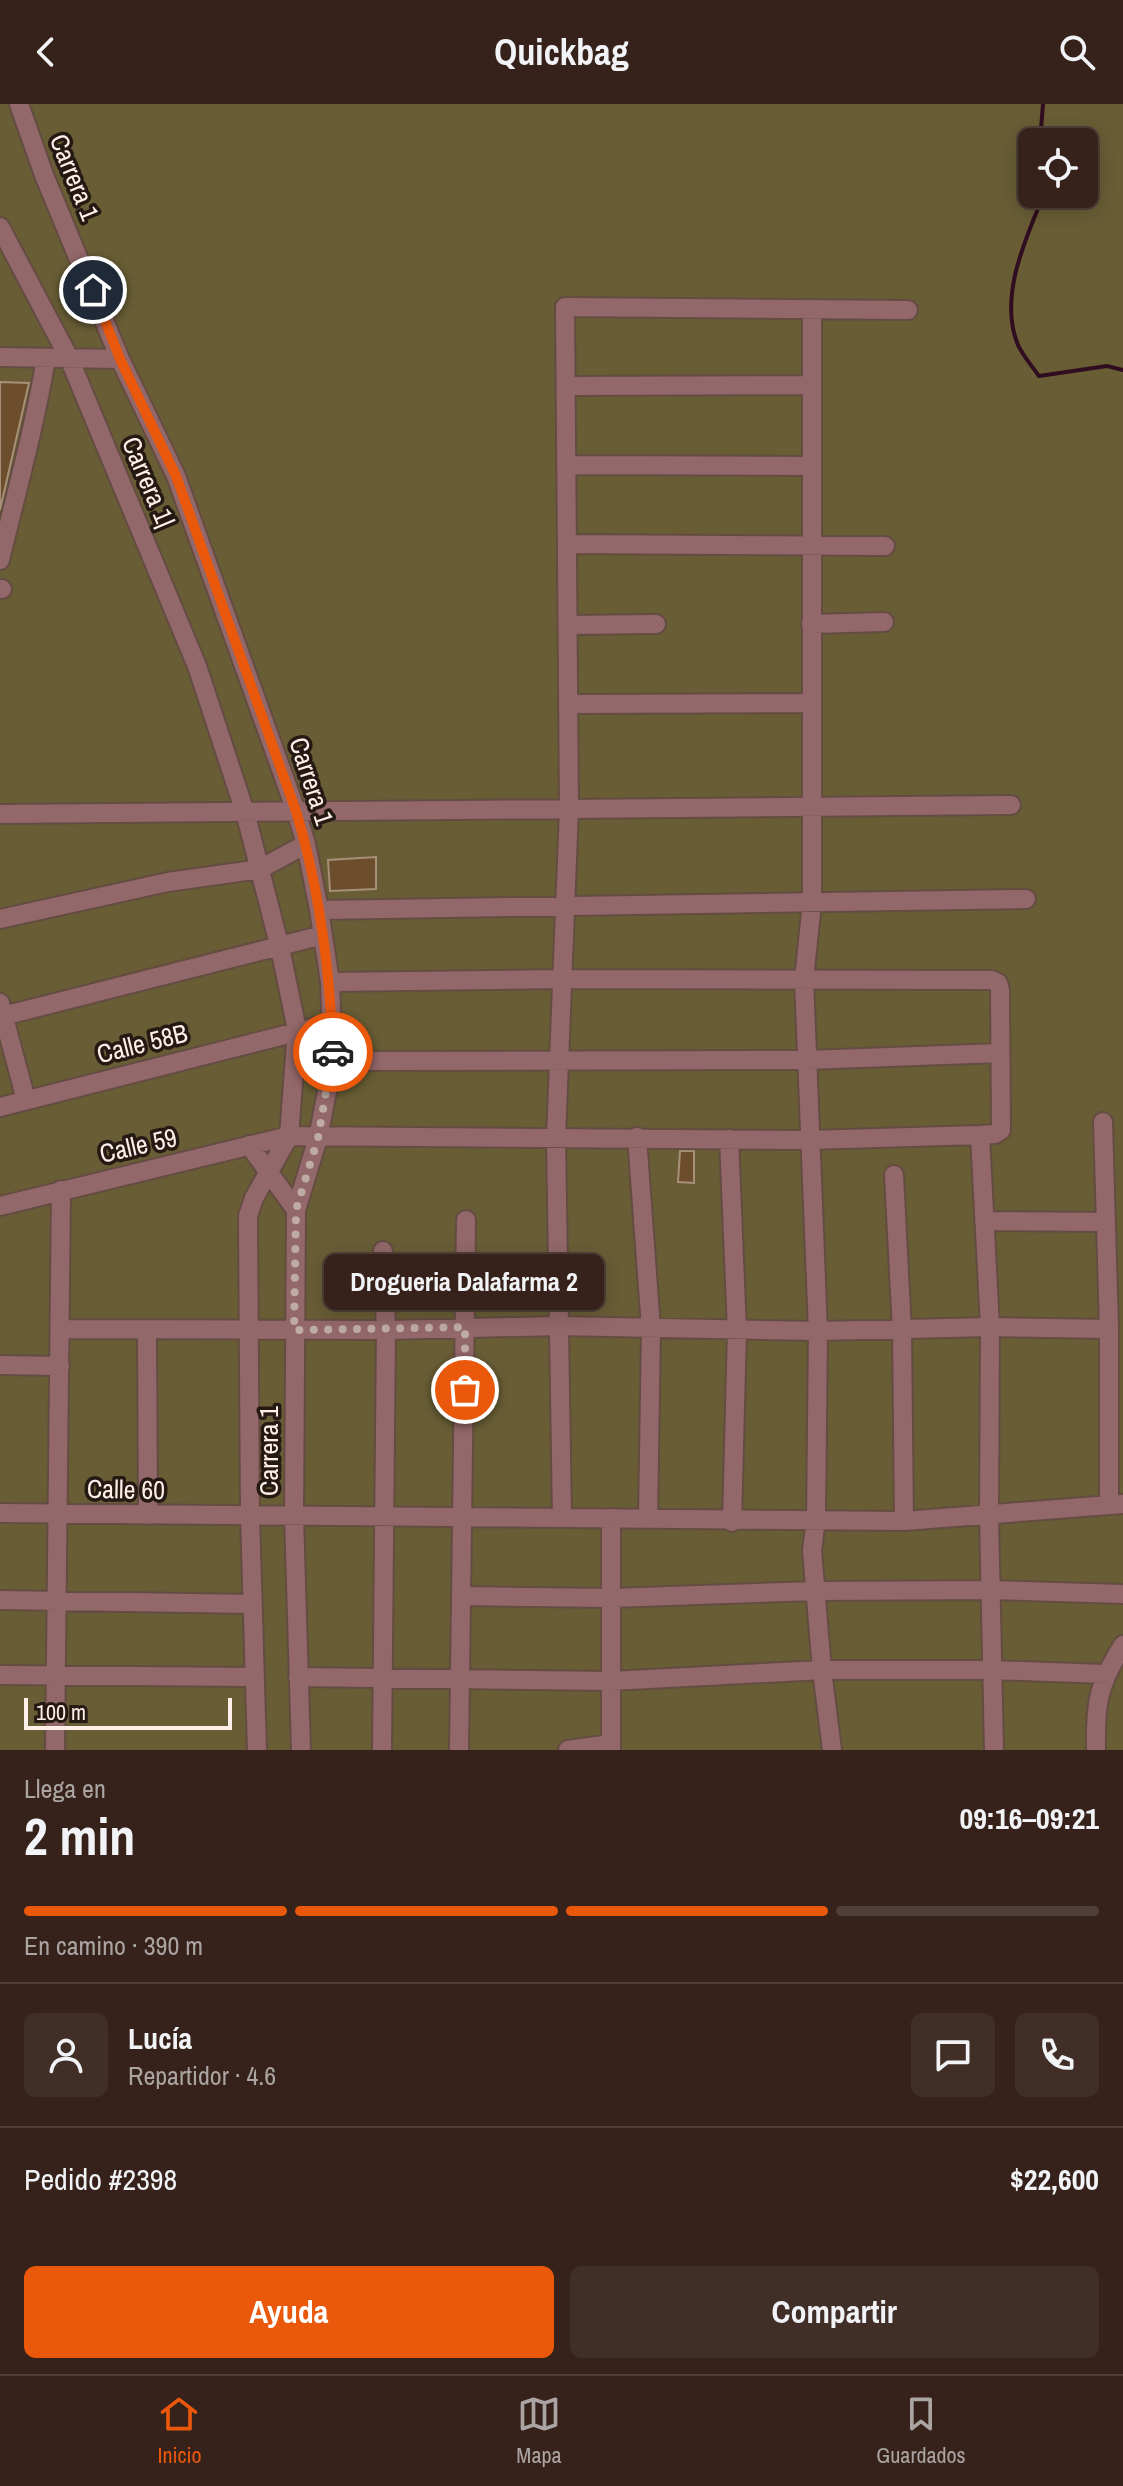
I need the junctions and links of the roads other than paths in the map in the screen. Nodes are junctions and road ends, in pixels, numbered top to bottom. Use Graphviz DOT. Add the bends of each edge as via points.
graph roads {
  1 [pos="19,104"];
  2 [pos="0,227"];
  3 [pos="812,309"];
  4 [pos="908,310"];
  5 [pos="0,357"];
  6 [pos="46,358"];
  7 [pos="69,358"];
  8 [pos="120,359"];
  9 [pos="812,385"];
  10 [pos="566,386"];
  11 [pos="567,465"];
  12 [pos="812,466"];
  13 [pos="567,544"];
  14 [pos="811,545"];
  15 [pos="885,546"];
  16 [pos="0,560"];
  17 [pos="884,622"];
  18 [pos="656,624"];
  19 [pos="811,624"];
  20 [pos="568,625"];
  21 [pos="811,703"];
  22 [pos="568,704"];
  23 [pos="1011,805"];
  24 [pos="810,807"];
  25 [pos="569,809"];
  26 [pos="296,811"];
  27 [pos="245,812"];
  28 [pos="0,814"];
  29 [pos="306,844"];
  30 [pos="260,869"];
  31 [pos="1026,899"];
  32 [pos="812,903"];
  33 [pos="565,907"];
  34 [pos="319,910"];
  35 [pos="0,919"];
  36 [pos="323,935"];
  37 [pos="280,948"];
  38 [pos="562,979"];
  39 [pos="804,979"];
  40 [pos="330,982"];
  41 [pos="2,1010"];
  42 [pos="332,1023"];
  43 [pos="297,1030"];
  44 [pos="1000,1053"];
  45 [pos="559,1059"];
  46 [pos="807,1060"];
  47 [pos="333,1061"];
  48 [pos="26,1100"];
  49 [pos="0,1107"];
  50 [pos="1103,1122"];
  51 [pos="980,1135"];
  52 [pos="289,1136"];
  53 [pos="637,1137"];
  54 [pos="318,1138"];
  55 [pos="556,1138"];
  56 [pos="729,1139"];
  57 [pos="809,1140"];
  58 [pos="249,1145"];
  59 [pos="269,1172"];
  60 [pos="894,1175"];
  61 [pos="61,1190"];
  62 [pos="0,1206"];
  63 [pos="296,1210"];
  64 [pos="466,1220"];
  65 [pos="984,1221"];
  66 [pos="1106,1222"];
  67 [pos="383,1251"];
  68 [pos="558,1326"];
  69 [pos="465,1327"];
  70 [pos="990,1327"];
  71 [pos="651,1328"];
  72 [pos="60,1329"];
  73 [pos="147,1329"];
  74 [pos="249,1329"];
  75 [pos="1109,1329"];
  76 [pos="294,1330"];
  77 [pos="386,1330"];
  78 [pos="737,1330"];
  79 [pos="818,1331"];
  80 [pos="902,1331"];
  81 [pos="0,1365"];
  82 [pos="60,1366"];
  83 [pos="1116,1505"];
  84 [pos="0,1513"];
  85 [pos="59,1514"];
  86 [pos="148,1515"];
  87 [pos="250,1516"];
  88 [pos="294,1516"];
  89 [pos="384,1516"];
  90 [pos="463,1517"];
  91 [pos="989,1517"];
  92 [pos="562,1518"];
  93 [pos="611,1518"];
  94 [pos="648,1519"];
  95 [pos="816,1520"];
  96 [pos="904,1521"];
  97 [pos="732,1522"];
  98 [pos="991,1590"];
  99 [pos="815,1591"];
  100 [pos="1123,1594"];
  101 [pos="461,1596"];
  102 [pos="611,1598"];
  103 [pos="0,1600"];
  104 [pos="56,1601"];
  105 [pos="253,1604"];
  106 [pos="1123,1645"];
  107 [pos="822,1670"];
  108 [pos="992,1670"];
  109 [pos="1105,1674"];
  110 [pos="0,1675"];
  111 [pos="56,1676"];
  112 [pos="255,1677"];
  113 [pos="298,1677"];
  114 [pos="382,1678"];
  115 [pos="459,1679"];
  116 [pos="611,1681"];
  117 [pos="611,1747"];
  118 [pos="55,1750"];
  119 [pos="257,1750"];
  120 [pos="301,1750"];
  121 [pos="382,1750"];
  122 [pos="459,1750"];
  123 [pos="568,1750"];
  124 [pos="832,1750"];
  125 [pos="994,1750"];
  126 [pos="1096,1750"];
  1 -- 8 [label="street, Carrera 1"];
  2 -- 7 [label="street, Carrera 1|"];
  3 -- 4 [label="street"];
  3 -- 9 [label="street"];
  3 -- 10 [label="street" via="565,307"];
  5 -- 6 [label="street"];
  6 -- 7 [label="street"];
  6 -- 16 [label="street"];
  7 -- 8 [label="street"];
  7 -- 27 [label="street, Carrera 1|" via="197,666"];
  8 -- 26 [label="street, Carrera 1" via="176,476"];
  9 -- 10 [label="street"];
  9 -- 12 [label="street"];
  10 -- 11 [label="street"];
  11 -- 12 [label="street"];
  11 -- 13 [label="street"];
  12 -- 14 [label="street"];
  13 -- 14 [label="street"];
  13 -- 20 [label="street"];
  14 -- 15 [label="street"];
  14 -- 19 [label="street"];
  17 -- 19 [label="street"];
  18 -- 20 [label="street"];
  19 -- 21 [label="street"];
  20 -- 22 [label="street"];
  21 -- 22 [label="street"];
  21 -- 24 [label="street"];
  22 -- 25 [label="street"];
  23 -- 24 [label="street"];
  24 -- 25 [label="street"];
  24 -- 32 [label="street"];
  25 -- 26 [label="street"];
  25 -- 33 [label="street"];
  26 -- 27 [label="street"];
  26 -- 29 [label="street, Carrera 1"];
  27 -- 28 [label="street"];
  27 -- 30 [label="street, Carrera 1|"];
  29 -- 30 [label="street"];
  29 -- 34 [label="street, Carrera 1"];
  30 -- 35 [label="street" via="168,882"];
  30 -- 37 [label="street, Carrera 1|"];
  31 -- 32 [label="street"];
  32 -- 33 [label="street"];
  32 -- 39 [label="street"];
  33 -- 34 [label="street"];
  33 -- 38 [label="street"];
  34 -- 36 [label="street, Carrera 1"];
  36 -- 37 [label="street"];
  36 -- 40 [label="street, Carrera 1"];
  37 -- 41 [label="street"];
  37 -- 43 [label="street, Carrera 1|"];
  38 -- 39 [label="street"];
  38 -- 40 [label="street"];
  38 -- 45 [label="street"];
  39 -- 44 [label="street" via="992,980 1000,990"];
  39 -- 46 [label="street"];
  40 -- 42 [label="street, Carrera 1"];
  41 -- 48 [label="street"];
  42 -- 43 [label="street, Calle 58B"];
  42 -- 47 [label="street, Carrera 1"];
  43 -- 48 [label="street, Calle 58B"];
  43 -- 52 [label="street, Carrera 1|"];
  44 -- 46 [label="street"];
  44 -- 51 [label="street" via="1001,1130"];
  45 -- 46 [label="street"];
  45 -- 47 [label="street"];
  45 -- 55 [label="street"];
  46 -- 57 [label="street"];
  47 -- 54 [label="street, Carrera 1"];
  48 -- 49 [label="street, Calle 58B"];
  50 -- 66 [label="street"];
  51 -- 57 [label="street, Calle 59"];
  51 -- 65 [label="street"];
  52 -- 54 [label="street, Calle 59"];
  52 -- 58 [label="street, Calle 59"];
  52 -- 59 [label="street"];
  53 -- 55 [label="street, Calle 59"];
  53 -- 56 [label="street, Calle 59"];
  53 -- 71 [label="street"];
  54 -- 55 [label="street, Calle 59"];
  54 -- 63 [label="street, Carrera 1"];
  55 -- 68 [label="street"];
  56 -- 57 [label="street, Calle 59"];
  56 -- 78 [label="street"];
  57 -- 79 [label="street"];
  58 -- 59 [label="street"];
  58 -- 61 [label="street, Calle 59"];
  59 -- 63 [label="street"];
  59 -- 74 [label="street" via="248,1216"];
  60 -- 80 [label="street"];
  61 -- 62 [label="street, Calle 59"];
  61 -- 72 [label="street"];
  63 -- 76 [label="street, Carrera 1"];
  64 -- 69 [label="street"];
  65 -- 66 [label="street"];
  65 -- 70 [label="street"];
  66 -- 75 [label="street"];
  67 -- 77 [label="street"];
  68 -- 69 [label="street"];
  68 -- 71 [label="street"];
  68 -- 92 [label="street"];
  69 -- 77 [label="street"];
  69 -- 90 [label="street"];
  70 -- 75 [label="street"];
  70 -- 80 [label="street"];
  70 -- 91 [label="street"];
  71 -- 78 [label="street"];
  71 -- 94 [label="street"];
  72 -- 73 [label="street"];
  72 -- 82 [label="street"];
  73 -- 74 [label="street"];
  73 -- 86 [label="street"];
  74 -- 76 [label="street"];
  74 -- 87 [label="street"];
  75 -- 83 [label="street"];
  76 -- 77 [label="street"];
  76 -- 88 [label="street, Carrera 1"];
  77 -- 89 [label="street"];
  78 -- 79 [label="street"];
  78 -- 97 [label="street"];
  79 -- 80 [label="street"];
  79 -- 95 [label="street"];
  80 -- 96 [label="street"];
  81 -- 82 [label="street"];
  82 -- 85 [label="street"];
  83 -- 91 [label="street, Calle 60"];
  84 -- 85 [label="street, Calle 60"];
  85 -- 86 [label="street, Calle 60"];
  85 -- 104 [label="street"];
  86 -- 87 [label="street, Calle 60"];
  87 -- 88 [label="street, Calle 60"];
  87 -- 105 [label="street"];
  88 -- 89 [label="street, Calle 60"];
  88 -- 113 [label="street, Carrera 1"];
  89 -- 90 [label="street, Calle 60"];
  89 -- 114 [label="street"];
  90 -- 92 [label="street, Calle 60"];
  90 -- 101 [label="street"];
  91 -- 96 [label="street, Calle 60"];
  91 -- 98 [label="street"];
  92 -- 93 [label="street, Calle 60"];
  93 -- 94 [label="street, Calle 60"];
  93 -- 102 [label="street"];
  94 -- 97 [label="street, Calle 60"];
  95 -- 96 [label="street, Calle 60"];
  95 -- 97 [label="street, Calle 60"];
  95 -- 99 [label="street"];
  98 -- 99 [label="street"];
  98 -- 100 [label="street"];
  98 -- 108 [label="street"];
  99 -- 102 [label="street"];
  99 -- 107 [label="street"];
  101 -- 102 [label="street"];
  101 -- 115 [label="street"];
  102 -- 116 [label="street"];
  103 -- 104 [label="street"];
  104 -- 105 [label="street"];
  104 -- 111 [label="street"];
  105 -- 112 [label="street"];
  106 -- 109 [label="street"];
  107 -- 108 [label="street"];
  107 -- 116 [label="street"];
  107 -- 124 [label="street"];
  108 -- 109 [label="street"];
  108 -- 125 [label="street"];
  109 -- 126 [label="street" via="1095,1710"];
  110 -- 111 [label="street"];
  111 -- 112 [label="street"];
  111 -- 118 [label="street"];
  112 -- 119 [label="street"];
  113 -- 114 [label="street"];
  113 -- 120 [label="street, Carrera 1"];
  114 -- 115 [label="street"];
  114 -- 121 [label="street"];
  115 -- 116 [label="street"];
  115 -- 122 [label="street"];
  116 -- 117 [label="street"];
  117 -- 123 [label="street"];
}
